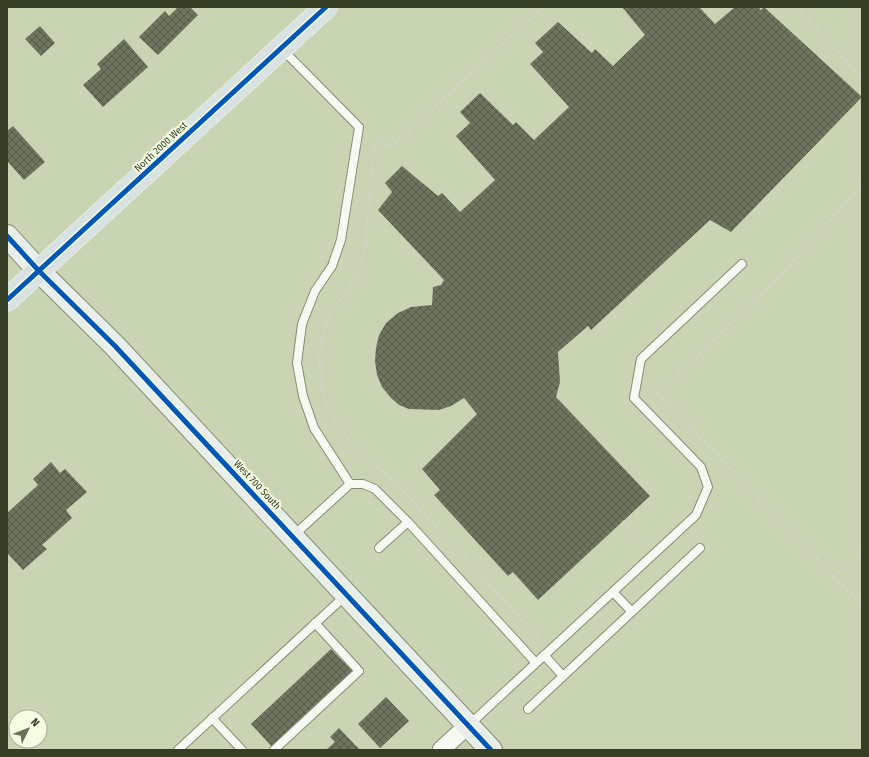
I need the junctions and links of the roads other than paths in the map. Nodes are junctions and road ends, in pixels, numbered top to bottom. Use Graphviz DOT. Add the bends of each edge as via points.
graph roads {
  1 [pos="326,7"];
  2 [pos="281,48"];
  3 [pos="7,236"];
  4 [pos="742,264"];
  5 [pos="40,271"];
  6 [pos="7,300"];
  7 [pos="350,484"];
  8 [pos="408,522"];
  9 [pos="293,537"];
  10 [pos="379,548"];
  11 [pos="700,548"];
  12 [pos="613,592"];
  13 [pos="346,594"];
  14 [pos="632,612"];
  15 [pos="315,623"];
  16 [pos="544,655"];
  17 [pos="536,663"];
  18 [pos="563,676"];
  19 [pos="528,709"];
  20 [pos="212,718"];
  21 [pos="468,725"];
  22 [pos="178,750"];
  23 [pos="242,750"];
  24 [pos="274,750"];
  25 [pos="441,750"];
  26 [pos="491,750"];
  1 -- 2 [label="main road, North 2000 West"];
  2 -- 5 [label="main road, North 2000 West"];
  2 -- 7 [label="lane" via="359,127 341,240 332,266 315,291 302,324 297,363 303,396 314,428"];
  3 -- 5 [label="street, West 700 South"];
  4 -- 12 [label="lane" via="641,358 634,398 701,467 708,487 696,514"];
  5 -- 6 [label="main road, North 2000 West"];
  5 -- 9 [label="street, West 700 South" via="115,346"];
  7 -- 8 [label="lane" via="363,484 375,489"];
  7 -- 9 [label="lane"];
  8 -- 10 [label="lane"];
  8 -- 17 [label="lane"];
  9 -- 13 [label="street, West 700 South"];
  11 -- 14 [label="lane"];
  12 -- 14 [label="lane"];
  12 -- 16 [label="lane"];
  13 -- 15 [label="lane"];
  13 -- 21 [label="street, West 700 South"];
  14 -- 18 [label="lane"];
  15 -- 20 [label="lane"];
  15 -- 24 [label="lane" via="359,672"];
  16 -- 17 [label="lane"];
  16 -- 18 [label="lane"];
  17 -- 21 [label="lane"];
  18 -- 19 [label="lane"];
  20 -- 22 [label="lane"];
  20 -- 23 [label="lane"];
  21 -- 25 [label="street"];
  21 -- 26 [label="street, West 700 South"];
}
